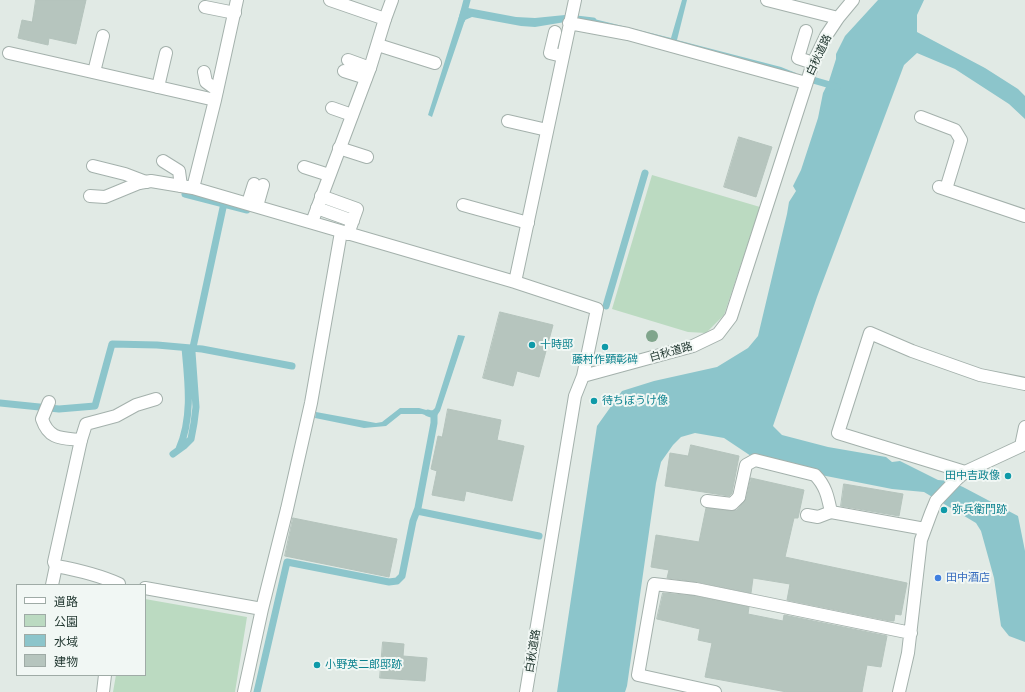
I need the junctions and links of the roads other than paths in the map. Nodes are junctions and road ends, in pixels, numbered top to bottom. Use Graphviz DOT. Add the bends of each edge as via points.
graph roads {
  1 [pos="238,0"];
  2 [pos="330,0"];
  3 [pos="392,0"];
  4 [pos="575,0"];
  5 [pos="766,0"];
  6 [pos="853,0"];
  7 [pos="205,7"];
  8 [pos="235,13"];
  9 [pos="838,18"];
  10 [pos="385,19"];
  11 [pos="570,20"];
  12 [pos="806,31"];
  13 [pos="555,32"];
  14 [pos="103,36"];
  15 [pos="378,45"];
  16 [pos="166,52"];
  17 [pos="9,53"];
  18 [pos="562,56"];
  19 [pos="814,63"];
  20 [pos="435,64"];
  21 [pos="346,65"];
  22 [pos="94,72"];
  23 [pos="204,72"];
  24 [pos="368,73"];
  25 [pos="807,80"];
  26 [pos="158,87"];
  27 [pos="216,95"];
  28 [pos="332,108"];
  29 [pos="352,115"];
  30 [pos="921,117"];
  31 [pos="508,121"];
  32 [pos="547,130"];
  33 [pos="339,148"];
  34 [pos="368,157"];
  35 [pos="163,161"];
  36 [pos="93,166"];
  37 [pos="304,167"];
  38 [pos="329,175"];
  39 [pos="142,182"];
  40 [pos="258,184"];
  41 [pos="181,186"];
  42 [pos="193,188"];
  43 [pos="90,196"];
  44 [pos="321,196"];
  45 [pos="252,205"];
  46 [pos="463,205"];
  47 [pos="316,208"];
  48 [pos="1025,216"];
  49 [pos="353,221"];
  50 [pos="312,222"];
  51 [pos="528,223"];
  52 [pos="344,233"];
  53 [pos="514,282"];
  54 [pos="583,376"];
  55 [pos="1025,384"];
  56 [pos="156,399"];
  57 [pos="46,407"];
  58 [pos="1025,428"];
  59 [pos="81,440"];
  60 [pos="961,475"];
  61 [pos="707,501"];
  62 [pos="831,512"];
  63 [pos="807,515"];
  64 [pos="925,529"];
  65 [pos="56,566"];
  66 [pos="52,584"];
  67 [pos="118,584"];
  68 [pos="146,588"];
  69 [pos="262,609"];
  70 [pos="911,633"];
  71 [pos="244,692"];
  72 [pos="526,692"];
  73 [pos="716,692"];
  74 [pos="899,692"];
  1 -- 8 [label="street"];
  2 -- 10 [label="street"];
  3 -- 10 [label="street"];
  4 -- 11 [label="street"];
  5 -- 9 [label="street"];
  6 -- 9 [label="street, 白秋道路"];
  7 -- 8 [label="street"];
  8 -- 27 [label="street"];
  9 -- 19 [label="street, 白秋道路" via="826,36"];
  10 -- 15 [label="street"];
  11 -- 18 [label="street"];
  11 -- 25 [label="street"];
  12 -- 19 [label="street" via="798,58"];
  13 -- 18 [label="street" via="550,52"];
  14 -- 22 [label="street"];
  15 -- 20 [label="street"];
  15 -- 24 [label="street"];
  16 -- 26 [label="street"];
  17 -- 22 [label="street"];
  18 -- 32 [label="street"];
  19 -- 25 [label="street, 白秋道路"];
  21 -- 24 [label="street"];
  22 -- 26 [label="street"];
  23 -- 27 [label="street" via="206,82"];
  24 -- 29 [label="street"];
  25 -- 54 [label="street, 白秋道路" via="731,317 718,334 693,346"];
  26 -- 27 [label="street"];
  27 -- 42 [label="street"];
  28 -- 29 [label="street"];
  29 -- 33 [label="street"];
  30 -- 48 [label="street" via="955,130 962,140 943,188"];
  31 -- 32 [label="street"];
  32 -- 51 [label="street"];
  33 -- 34 [label="street"];
  33 -- 38 [label="street"];
  35 -- 41 [label="street" via="179,171"];
  36 -- 39 [label="street" via="125,174"];
  37 -- 38 [label="street"];
  38 -- 44 [label="street"];
  39 -- 41 [label="street"];
  39 -- 43 [label="street" via="105,197"];
  40 -- 45 [label="street"];
  41 -- 42 [label="street"];
  42 -- 45 [label="street"];
  44 -- 47 [label="street"];
  44 -- 49 [label="street" via="357,209"];
  45 -- 50 [label="street"];
  46 -- 51 [label="street"];
  47 -- 49 [label="street"];
  47 -- 50 [label="street"];
  49 -- 52 [label="street"];
  50 -- 52 [label="street"];
  51 -- 53 [label="street"];
  52 -- 53 [label="street"];
  52 -- 69 [label="street" via="311,403"];
  53 -- 54 [label="street" via="597,309"];
  54 -- 72 [label="street, 白秋道路" via="575,396"];
  55 -- 60 [label="street" via="980,375 870,333 838,433"];
  56 -- 59 [label="street" via="136,405 116,416 86,424"];
  57 -- 59 [label="street" via="42,419 45,428 52,435"];
  58 -- 60 [label="street" via="1021,446"];
  59 -- 65 [label="street" via="54,562"];
  60 -- 64 [label="street" via="936,501"];
  61 -- 62 [label="street" via="732,504 739,497 746,465 755,460 815,475 827,492"];
  62 -- 63 [label="street" via="818,517"];
  62 -- 64 [label="street"];
  64 -- 70 [label="street" via="921,540"];
  65 -- 66 [label="street"];
  65 -- 67 [label="street" via="90,573"];
  68 -- 69 [label="street"];
  69 -- 71 [label="street"];
  70 -- 73 [label="street" via="696,589 654,584 638,675"];
  70 -- 74 [label="street"];
}
